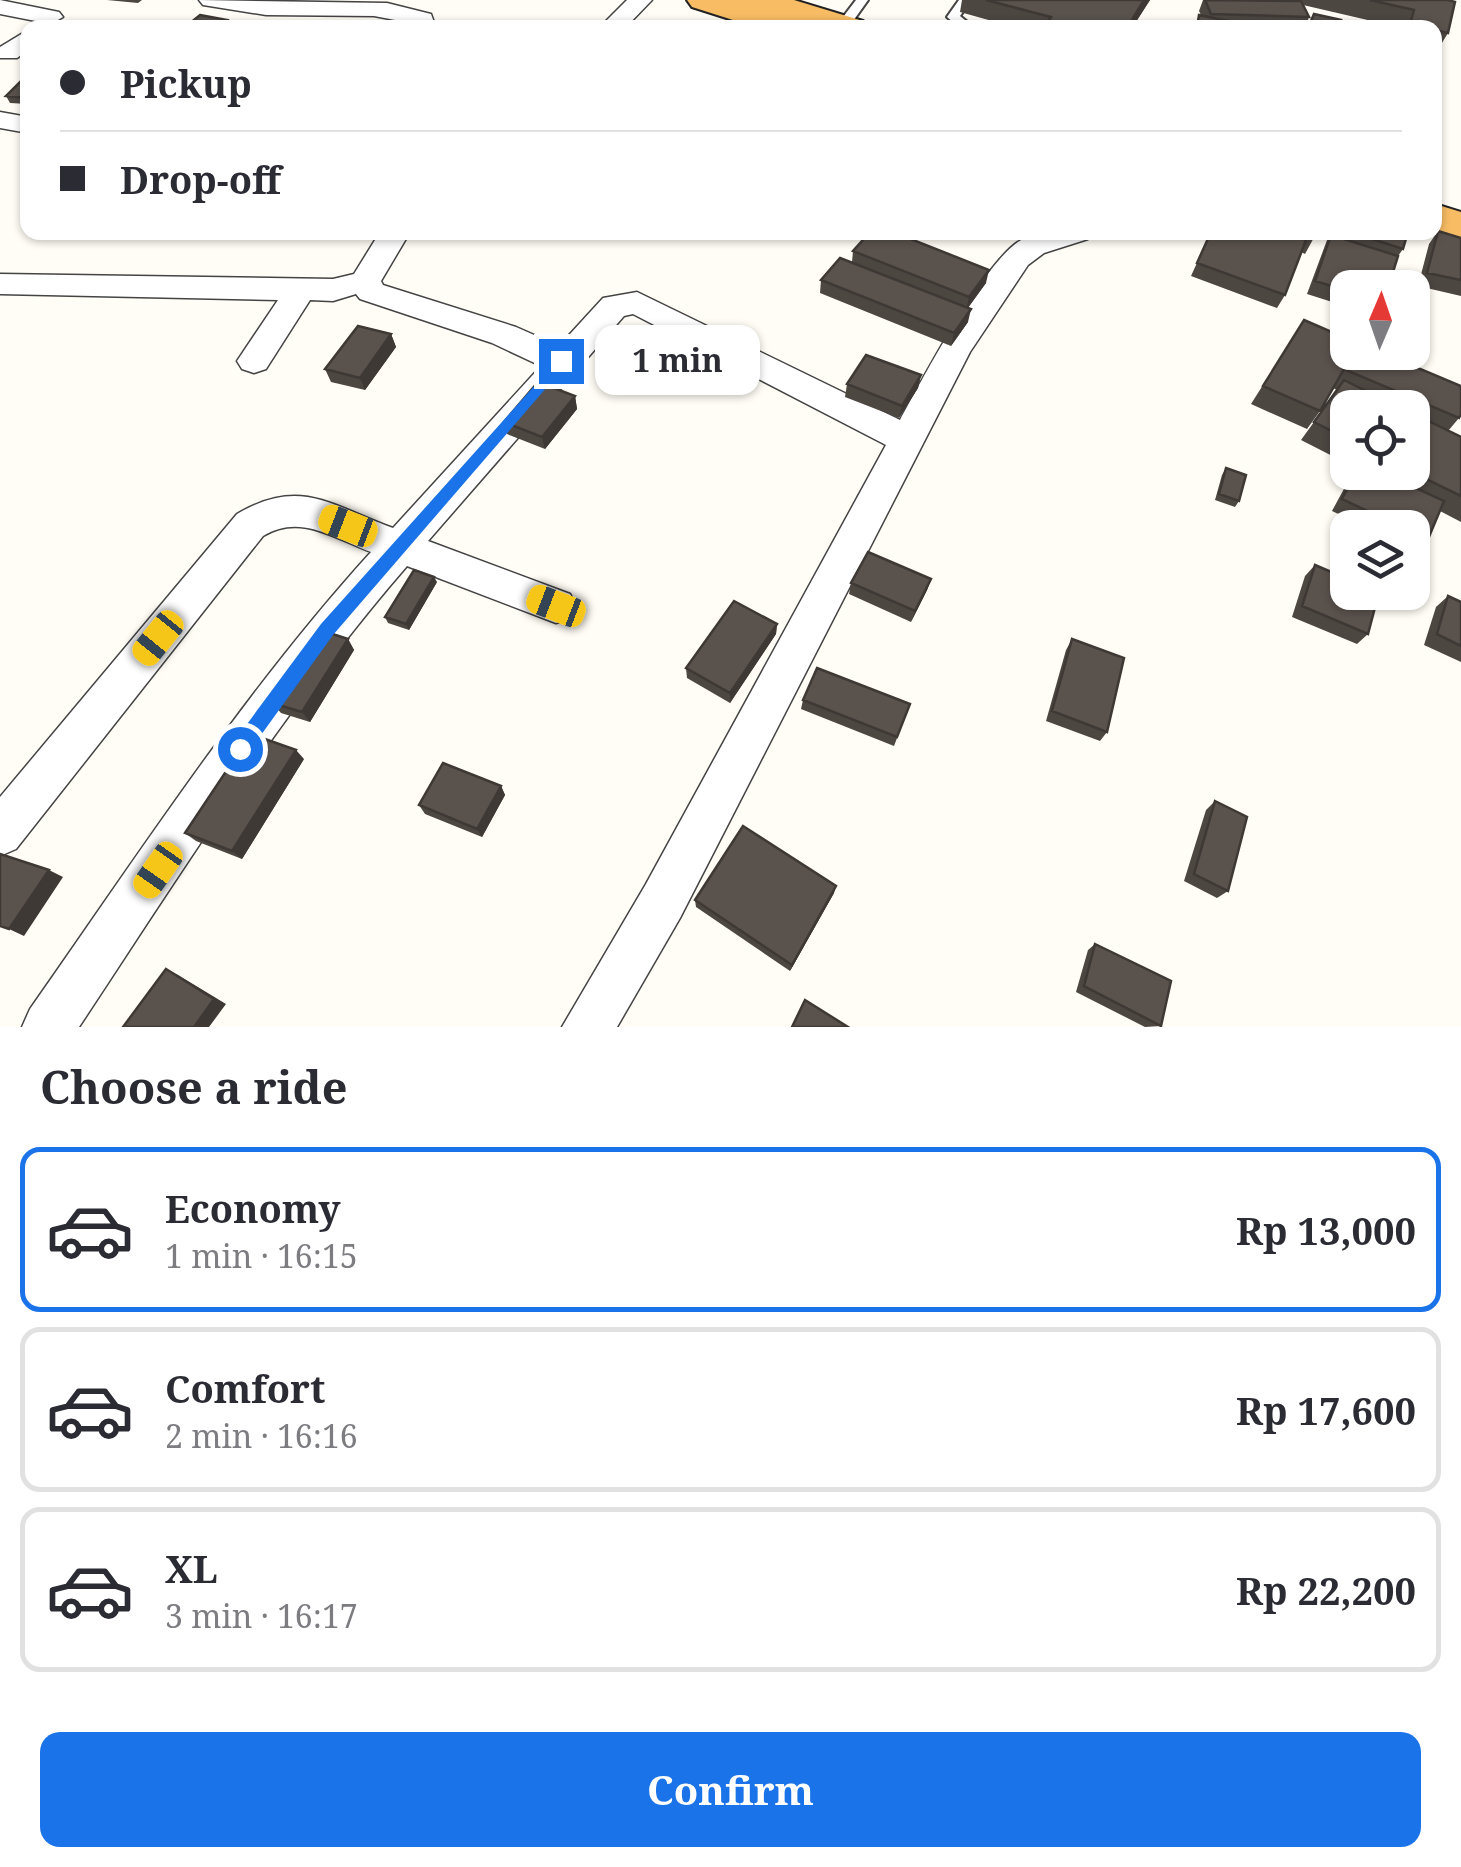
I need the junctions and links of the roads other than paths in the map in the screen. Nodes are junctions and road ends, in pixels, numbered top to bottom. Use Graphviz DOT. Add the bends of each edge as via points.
graph roads {
  1 [pos="72,0"];
  2 [pos="210,0"];
  3 [pos="640,0"];
  4 [pos="704,0"];
  5 [pos="758,0"];
  6 [pos="965,0"];
  7 [pos="0,7"];
  8 [pos="852,18"];
  9 [pos="39,20"];
  10 [pos="47,20"];
  11 [pos="423,20"];
  12 [pos="619,20"];
  13 [pos="770,20"];
  14 [pos="957,20"];
  15 [pos="390,240"];
  16 [pos="1052,240"];
  17 [pos="365,282"];
  18 [pos="0,284"];
  19 [pos="301,289"];
  20 [pos="254,361"];
  21 [pos="561,361"];
  22 [pos="908,440"];
  23 [pos="401,547"];
  24 [pos="556,606"];
  25 [pos="0,832"];
  26 [pos="48,1027"];
  27 [pos="588,1027"];
  1 -- 10 [label="street"];
  2 -- 11 [label="street"];
  3 -- 12 [label="street"];
  4 -- 13 [label="highway"];
  5 -- 8 [label="highway"];
  6 -- 14 [label="lane" via="952,17"];
  7 -- 9 [label="street"];
  15 -- 17 [label="street"];
  16 -- 22 [label="street" via="1016,258 956,348"];
  17 -- 19 [label="street"];
  17 -- 21 [label="street" via="378,295"];
  18 -- 19 [label="street"];
  19 -- 20 [label="street"];
  21 -- 22 [label="street" via="614,306 637,304"];
  21 -- 23 [label="street"];
  22 -- 27 [label="street" via="663,901"];
  23 -- 24 [label="street"];
  23 -- 25 [label="street" via="300,509 262,516"];
  23 -- 26 [label="street" via="259,720"];
}
